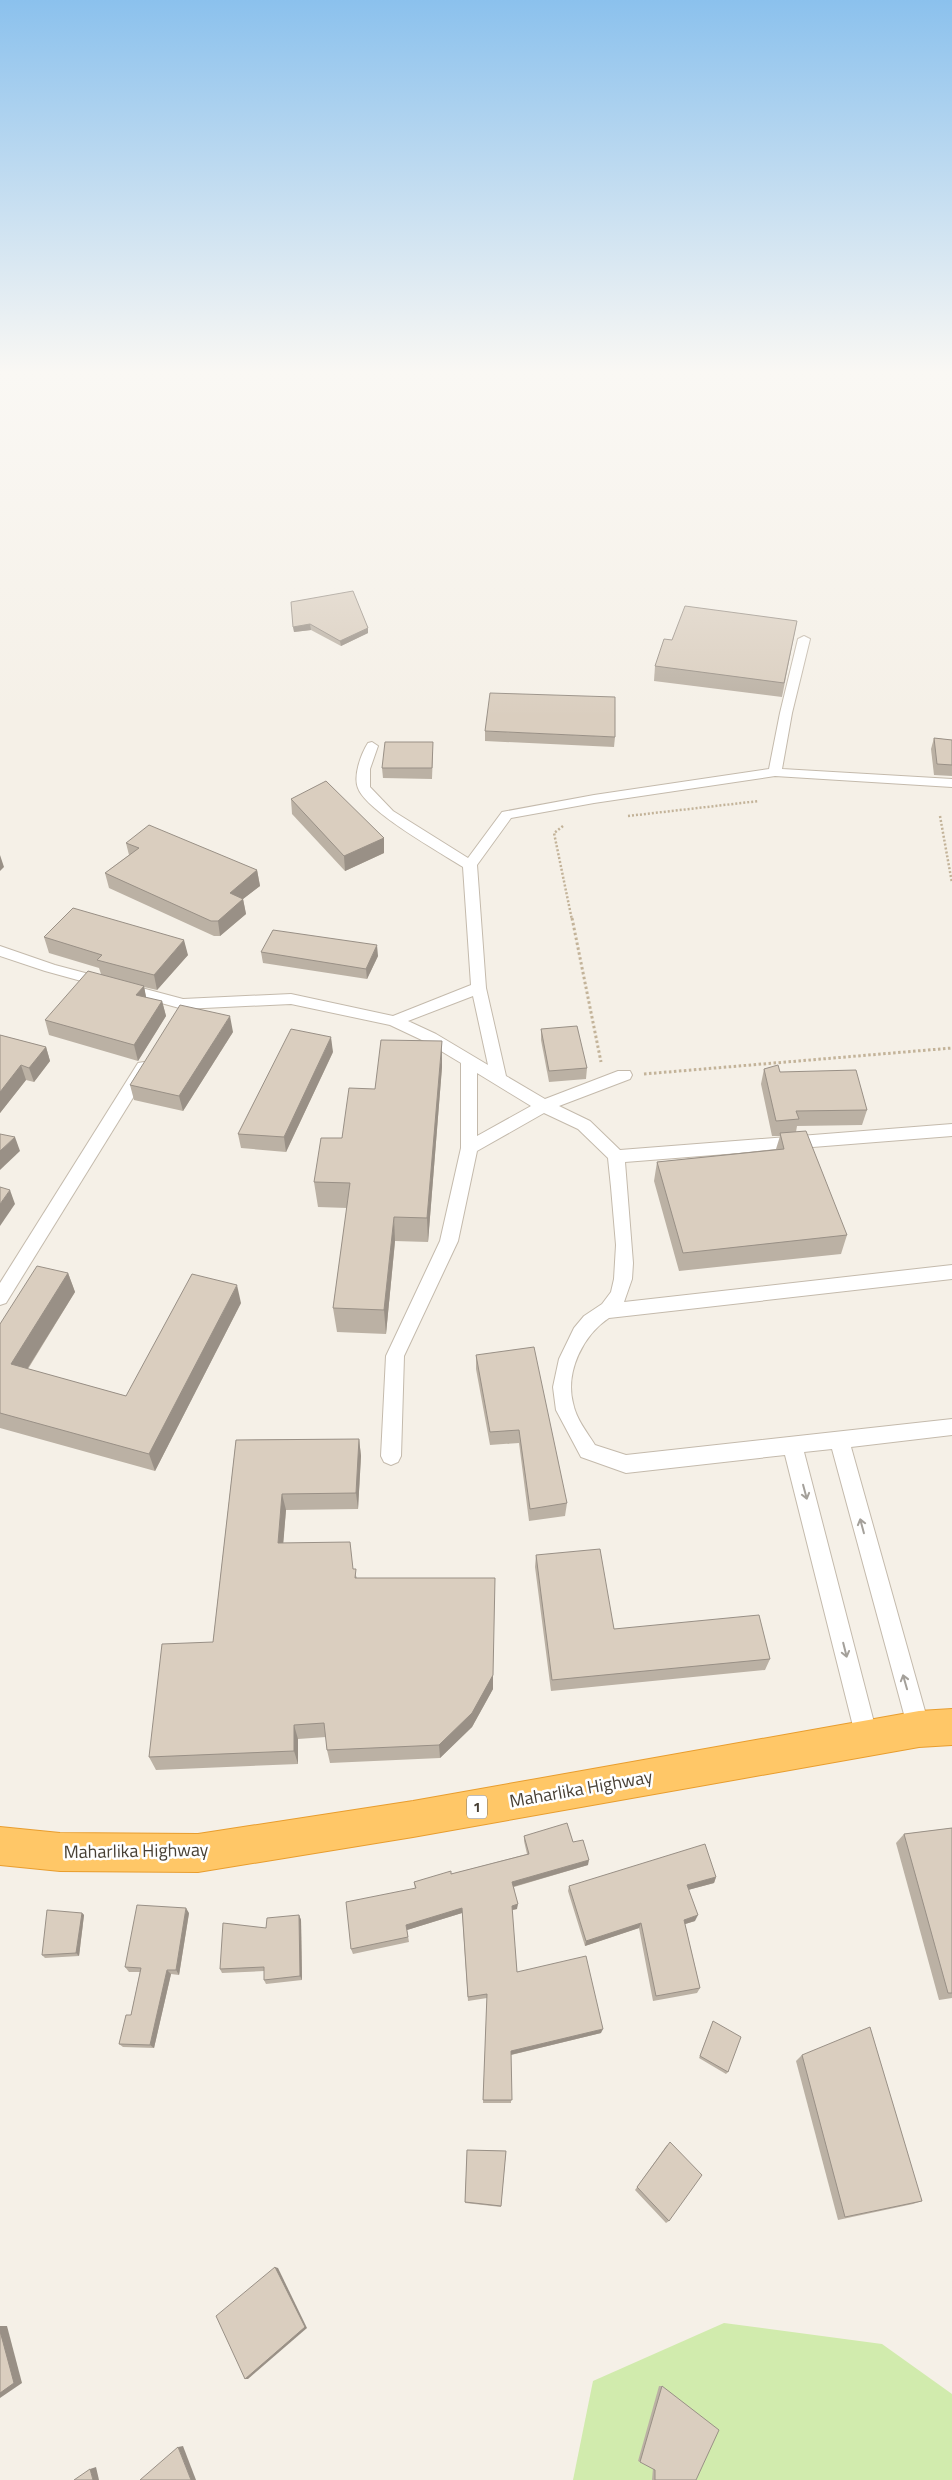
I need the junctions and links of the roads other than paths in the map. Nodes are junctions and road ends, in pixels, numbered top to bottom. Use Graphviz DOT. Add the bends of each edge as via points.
graph roads {
  1 [pos="804,639"];
  2 [pos="372,746"];
  3 [pos="775,772"];
  4 [pos="952,783"];
  5 [pos="470,865"];
  6 [pos="0,951"];
  7 [pos="479,988"];
  8 [pos="183,1004"];
  9 [pos="172,1021"];
  10 [pos="394,1021"];
  11 [pos="152,1055"];
  12 [pos="468,1062"];
  13 [pos="624,1076"];
  14 [pos="499,1080"];
  15 [pos="544,1106"];
  16 [pos="952,1130"];
  17 [pos="468,1148"];
  18 [pos="616,1156"];
  19 [pos="952,1272"];
  20 [pos="0,1298"];
  21 [pos="609,1311"];
  22 [pos="952,1427"];
  23 [pos="839,1440"];
  24 [pos="792,1445"];
  25 [pos="391,1456"];
  26 [pos="935,1728"];
  27 [pos="867,1738"];
  28 [pos="0,1846"];
  1 -- 3 [label="lane"];
  2 -- 5 [label="lane" via="364,769 364,788 388,814"];
  3 -- 4 [label="lane"];
  3 -- 5 [label="lane" via="507,815"];
  5 -- 7 [label="lane"];
  6 -- 8 [label="lane"];
  7 -- 10 [label="lane"];
  7 -- 14 [label="lane"];
  8 -- 9 [label="lane"];
  8 -- 10 [label="lane" via="291,999"];
  10 -- 12 [label="lane" via="431,1038"];
  11 -- 20 [label="lane"];
  12 -- 14 [label="lane"];
  12 -- 17 [label="lane"];
  13 -- 15 [label="lane"];
  14 -- 15 [label="lane"];
  15 -- 17 [label="lane"];
  15 -- 18 [label="lane" via="584,1125"];
  16 -- 18 [label="lane"];
  17 -- 25 [label="lane" via="449,1241 395,1356"];
  18 -- 21 [label="lane" via="625,1269 620,1292"];
  19 -- 21 [label="lane"];
  21 -- 24 [label="lane" via="587,1325 568,1356 562,1398 571,1423 588,1451 626,1464"];
  22 -- 23 [label="lane"];
  23 -- 24 [label="lane"];
  26 -- 23 [label="lane, one-way"];
  24 -- 27 [label="lane, one-way"];
  26 -- 27 [label="highway, Maharlika Highway / 1"];
  27 -- 28 [label="highway, Maharlika Highway / 1" via="414,1819 198,1853 60,1852"];
}
